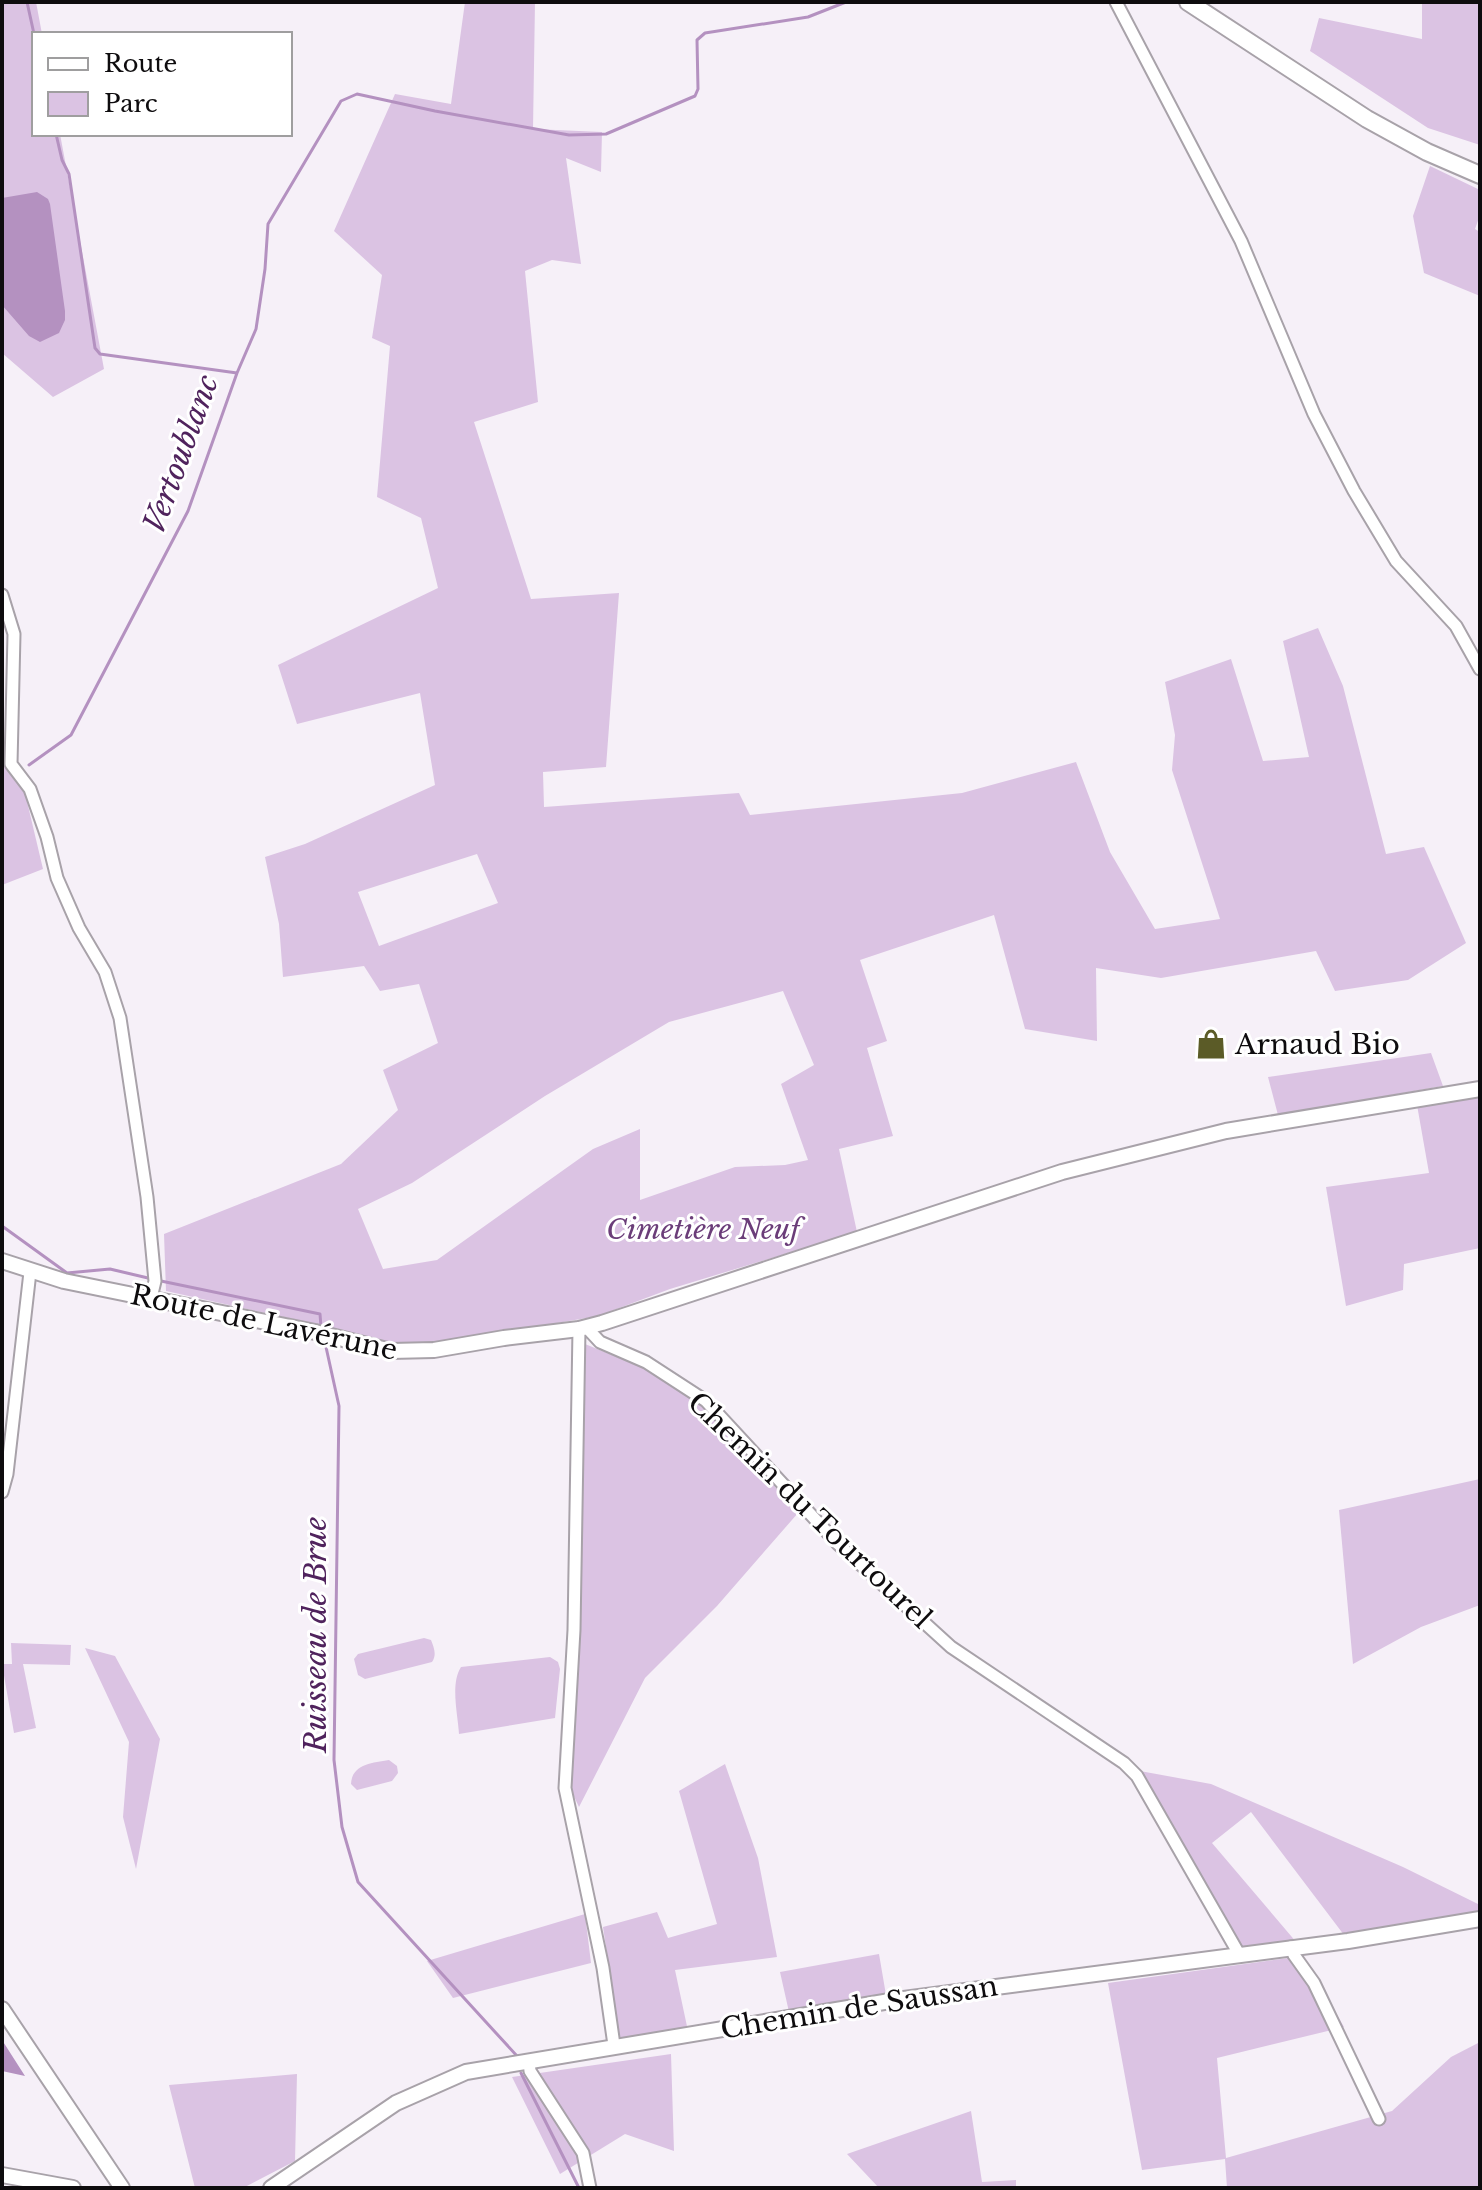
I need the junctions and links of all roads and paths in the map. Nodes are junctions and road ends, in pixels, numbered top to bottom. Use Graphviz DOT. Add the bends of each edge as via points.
graph roads {
  1 [pos="1116,2"];
  2 [pos="1188,2"];
  3 [pos="1480,175"];
  4 [pos="2,595"];
  5 [pos="1480,669"];
  6 [pos="1480,1089"];
  7 [pos="2,1261"];
  8 [pos="30,1272"];
  9 [pos="151,1298"];
  10 [pos="582,1328"];
  11 [pos="2,1492"];
  12 [pos="1480,1919"];
  13 [pos="1291,1947"];
  14 [pos="1239,1954"];
  15 [pos="2,2009"];
  16 [pos="614,2045"];
  17 [pos="529,2062"];
  18 [pos="1379,2119"];
  19 [pos="2,2175"];
  20 [pos="120,2187"];
  21 [pos="73,2188"];
  22 [pos="271,2188"];
  23 [pos="590,2188"];
  1 -- 5 [label="street" via="1241,241 1314,414 1354,491 1396,561 1456,626"];
  2 -- 3 [label="main road" via="1355,111"];
  4 -- 9 [label="street" via="14,634 11,764 30,789 57,878 105,972 120,1018 147,1197 155,1281"];
  6 -- 10 [label="street, Route de Lavérune" via="1226,1131 1062,1172"];
  7 -- 8 [label="street, Route de Lavérune"];
  8 -- 9 [label="street, Route de Lavérune"];
  8 -- 11 [label="street"];
  9 -- 10 [label="street, Route de Lavérune" via="391,1351"];
  10 -- 14 [label="street, Chemin du Tourtourel" via="706,1401 838,1544 951,1647 1124,1763 1137,1776"];
  10 -- 16 [label="street" via="565,1788"];
  12 -- 13 [label="street, Chemin de Saussan"];
  13 -- 14 [label="street, Chemin de Saussan"];
  13 -- 18 [label="street" via="1314,1983"];
  14 -- 16 [label="street, Chemin de Saussan" via="974,1988"];
  15 -- 20 [label="street"];
  16 -- 17 [label="street, Chemin de Saussan"];
  17 -- 22 [label="street, Chemin de Saussan" via="466,2072 396,2103"];
  17 -- 23 [label="street" via="583,2153"];
  19 -- 21 [label="street"];
}
